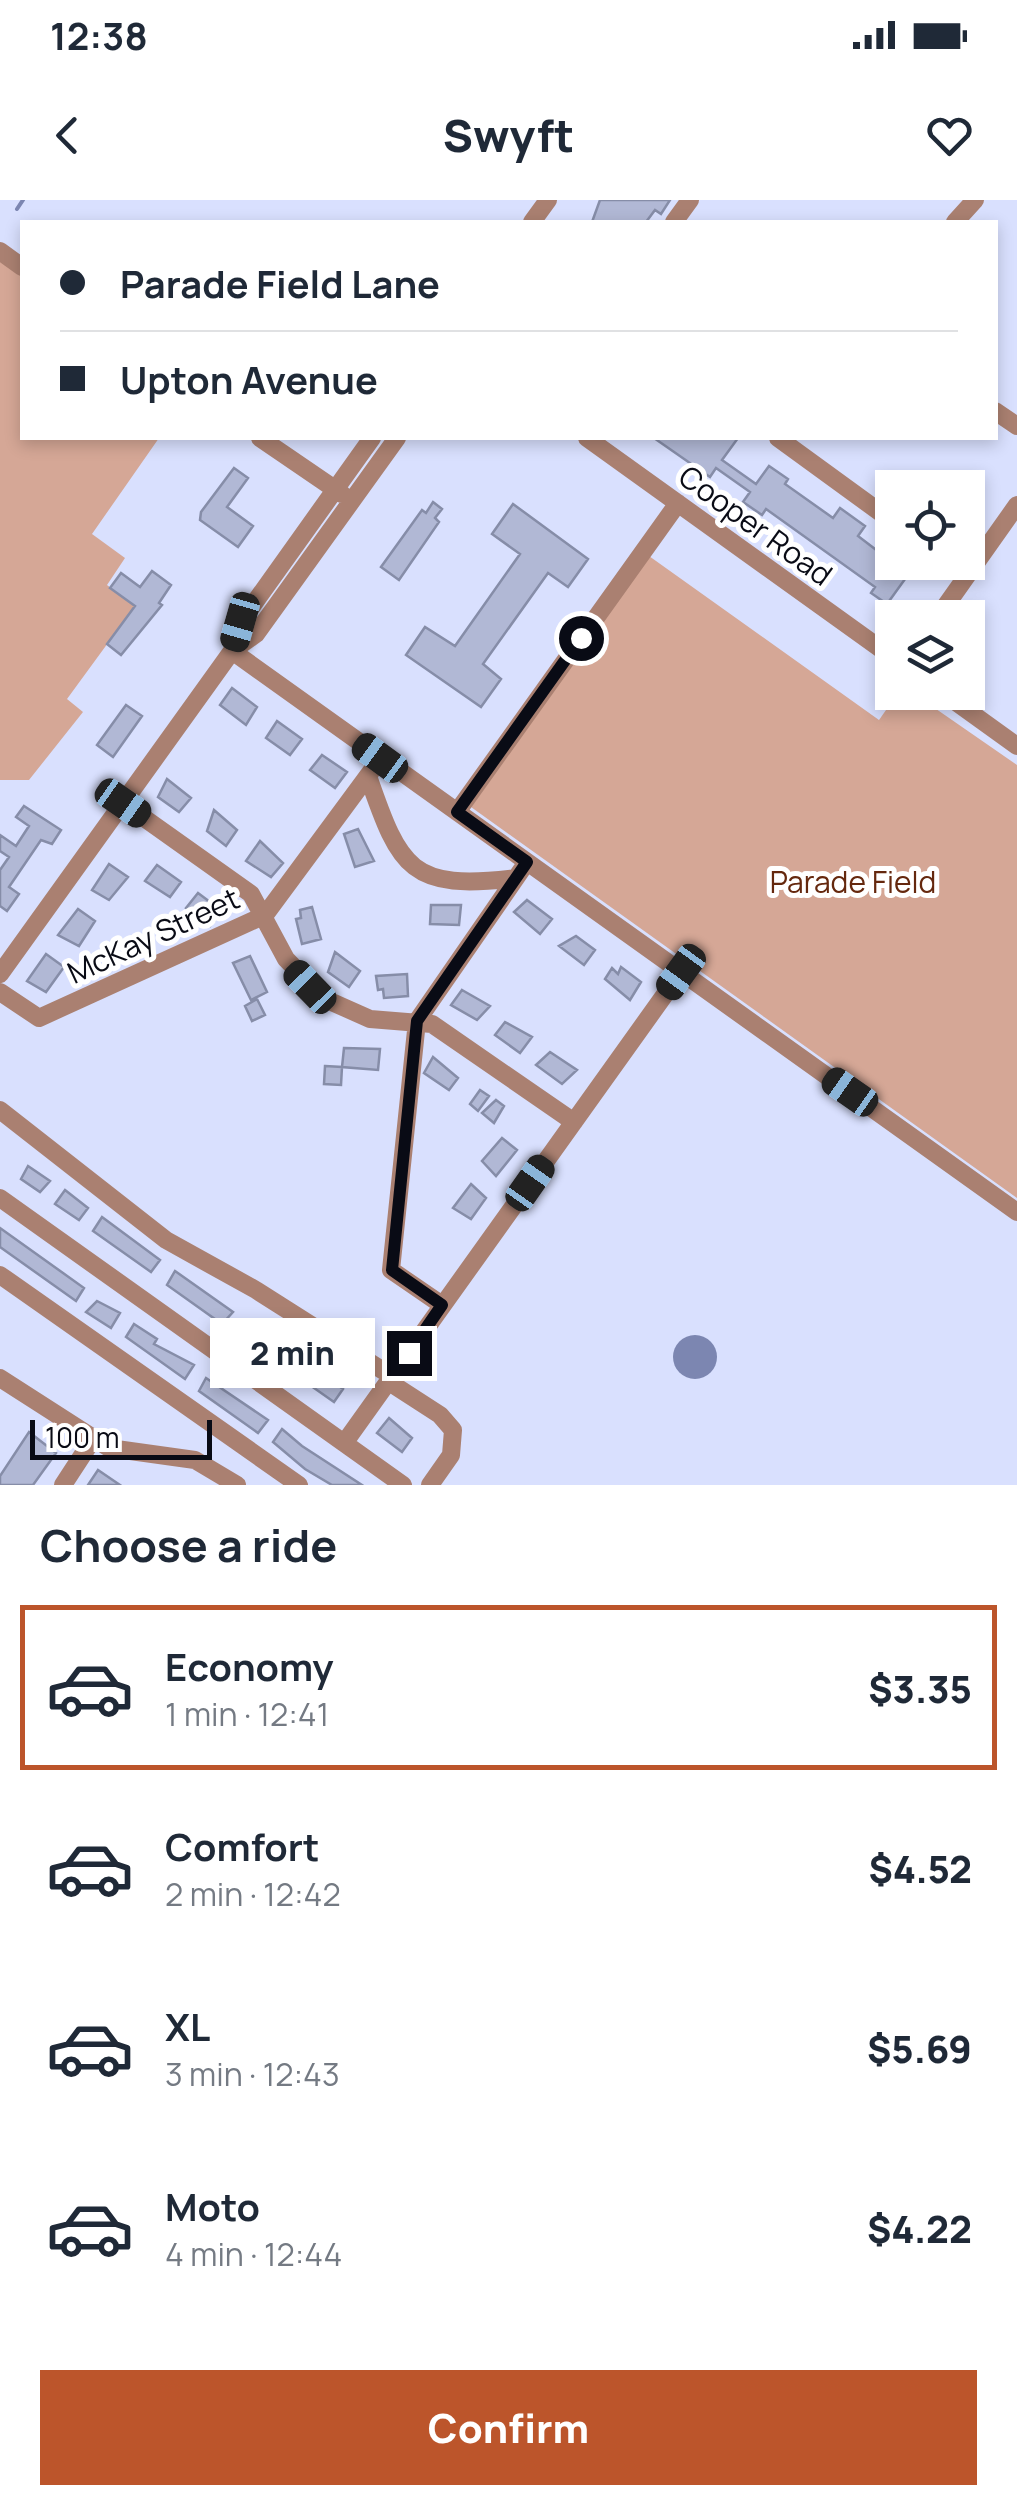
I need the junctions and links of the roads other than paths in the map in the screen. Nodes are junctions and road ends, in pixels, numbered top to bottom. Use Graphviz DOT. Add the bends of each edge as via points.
graph roads {
  1 [pos="975,200"];
  2 [pos="958,220"];
  3 [pos="263,440"];
  4 [pos="371,440"];
  5 [pos="395,440"];
  6 [pos="590,440"];
  7 [pos="785,440"];
  8 [pos="335,490"];
  9 [pos="352,501"];
  10 [pos="678,503"];
  11 [pos="1017,505"];
  12 [pos="875,507"];
  13 [pos="985,550"];
  14 [pos="875,645"];
  15 [pos="232,650"];
  16 [pos="967,710"];
  17 [pos="1017,746"];
  18 [pos="380,758"];
  19 [pos="368,776"];
  20 [pos="123,803"];
  21 [pos="457,812"];
  22 [pos="527,862"];
  23 [pos="516,878"];
  24 [pos="264,914"];
  25 [pos="681,972"];
  26 [pos="0,974"];
  27 [pos="0,992"];
  28 [pos="417,1021"];
  29 [pos="0,1110"];
  30 [pos="574,1122"];
  31 [pos="0,1198"];
  32 [pos="1017,1212"];
  33 [pos="0,1274"];
  34 [pos="442,1305"];
  35 [pos="0,1378"];
  36 [pos="391,1380"];
  37 [pos="93,1439"];
  38 [pos="345,1442"];
  39 [pos="63,1485"];
  40 [pos="237,1485"];
  41 [pos="299,1485"];
  42 [pos="403,1485"];
  43 [pos="430,1485"];
  1 -- 2 [label="street"];
  3 -- 8 [label="street"];
  4 -- 8 [label="street"];
  5 -- 9 [label="street"];
  6 -- 10 [label="street, Cooper Road"];
  7 -- 12 [label="street"];
  8 -- 9 [label="street"];
  8 -- 15 [label="street" via="240,622"];
  9 -- 15 [label="street" via="256,634"];
  10 -- 14 [label="street, Cooper Road"];
  10 -- 21 [label="street"];
  11 -- 13 [label="street"];
  15 -- 18 [label="street"];
  15 -- 20 [label="street"];
  16 -- 17 [label="street"];
  18 -- 19 [label="street, McKay Street"];
  18 -- 21 [label="street"];
  19 -- 23 [label="street" via="390,838 419,873 449,881"];
  19 -- 24 [label="street, McKay Street"];
  20 -- 24 [label="street" via="250,894"];
  20 -- 26 [label="street"];
  21 -- 22 [label="street"];
  22 -- 23 [label="street"];
  22 -- 25 [label="street"];
  23 -- 28 [label="street"];
  24 -- 27 [label="street, McKay Street" via="39,1018"];
  24 -- 28 [label="street" via="286,959 325,999 370,1019"];
  25 -- 30 [label="street"];
  25 -- 32 [label="street"];
  28 -- 30 [label="street" via="432,1024"];
  28 -- 34 [label="street" via="392,1270"];
  29 -- 36 [label="street" via="166,1240 256,1290"];
  30 -- 34 [label="street"];
  31 -- 38 [label="street"];
  33 -- 41 [label="street"];
  34 -- 36 [label="street"];
  35 -- 37 [label="street"];
  36 -- 38 [label="street"];
  36 -- 43 [label="street" via="452,1430 451,1455"];
  37 -- 39 [label="street"];
  37 -- 40 [label="street" via="122,1453 195,1460"];
  38 -- 42 [label="street"];
}
